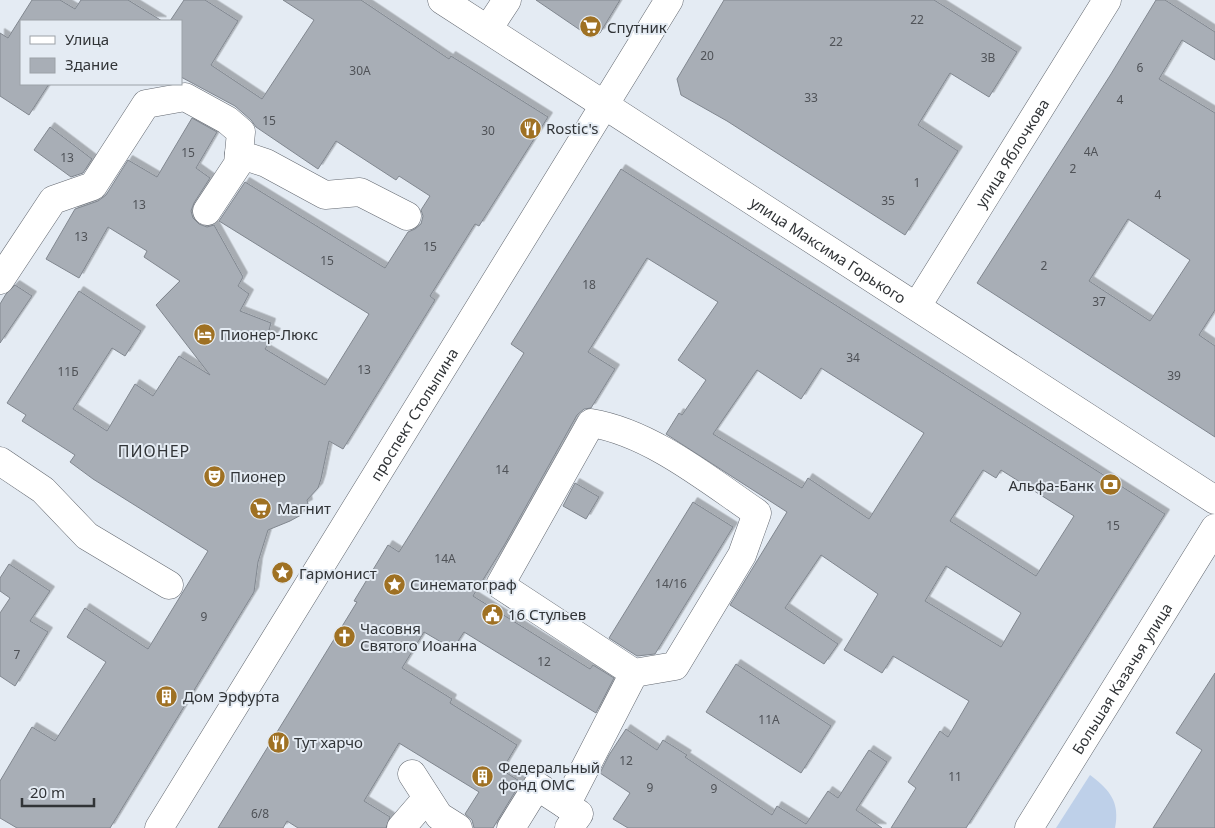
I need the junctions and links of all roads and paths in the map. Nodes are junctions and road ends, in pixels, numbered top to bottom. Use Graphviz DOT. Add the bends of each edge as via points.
graph roads {
  1 [pos="442,0"];
  2 [pos="506,0"];
  3 [pos="669,0"];
  4 [pos="1107,0"];
  5 [pos="488,29"];
  6 [pos="605,105"];
  7 [pos="239,154"];
  8 [pos="207,210"];
  9 [pos="407,216"];
  10 [pos="0,280"];
  11 [pos="918,306"];
  12 [pos="0,461"];
  13 [pos="1215,500"];
  14 [pos="1215,528"];
  15 [pos="169,585"];
  16 [pos="634,673"];
  17 [pos="412,774"];
  18 [pos="427,798"];
  19 [pos="568,817"];
  20 [pos="159,828"];
  21 [pos="401,828"];
  22 [pos="458,828"];
  23 [pos="511,828"];
  24 [pos="1030,828"];
  1 -- 5 [label="street, улица Максима Горького"];
  2 -- 5 [label="street"];
  3 -- 6 [label="street, проспект Столыпина"];
  4 -- 11 [label="street, улица Яблочкова"];
  5 -- 6 [label="street, улица Максима Горького"];
  6 -- 11 [label="street, улица Максима Горького"];
  6 -- 20 [label="street, проспект Столыпина"];
  7 -- 8 [label="street" via="238,164"];
  7 -- 9 [label="street" via="266,163 325,195 360,192"];
  7 -- 10 [label="street" via="242,132 185,97 146,104 93,186 53,200"];
  11 -- 13 [label="street, улица Максима Горького"];
  12 -- 15 [label="street" via="43,490 87,536"];
  14 -- 24 [label="street, Большая Казачья улица"];
  16 -- 16 [label="street" via="500,585 591,423 610,426 652,443 757,513 742,555 675,666"];
  16 -- 19 [label="street"];
  17 -- 18 [label="street"];
  18 -- 21 [label="street"];
  18 -- 22 [label="street" via="439,816"];
  19 -- 23 [label="street" via="537,786"];
}
